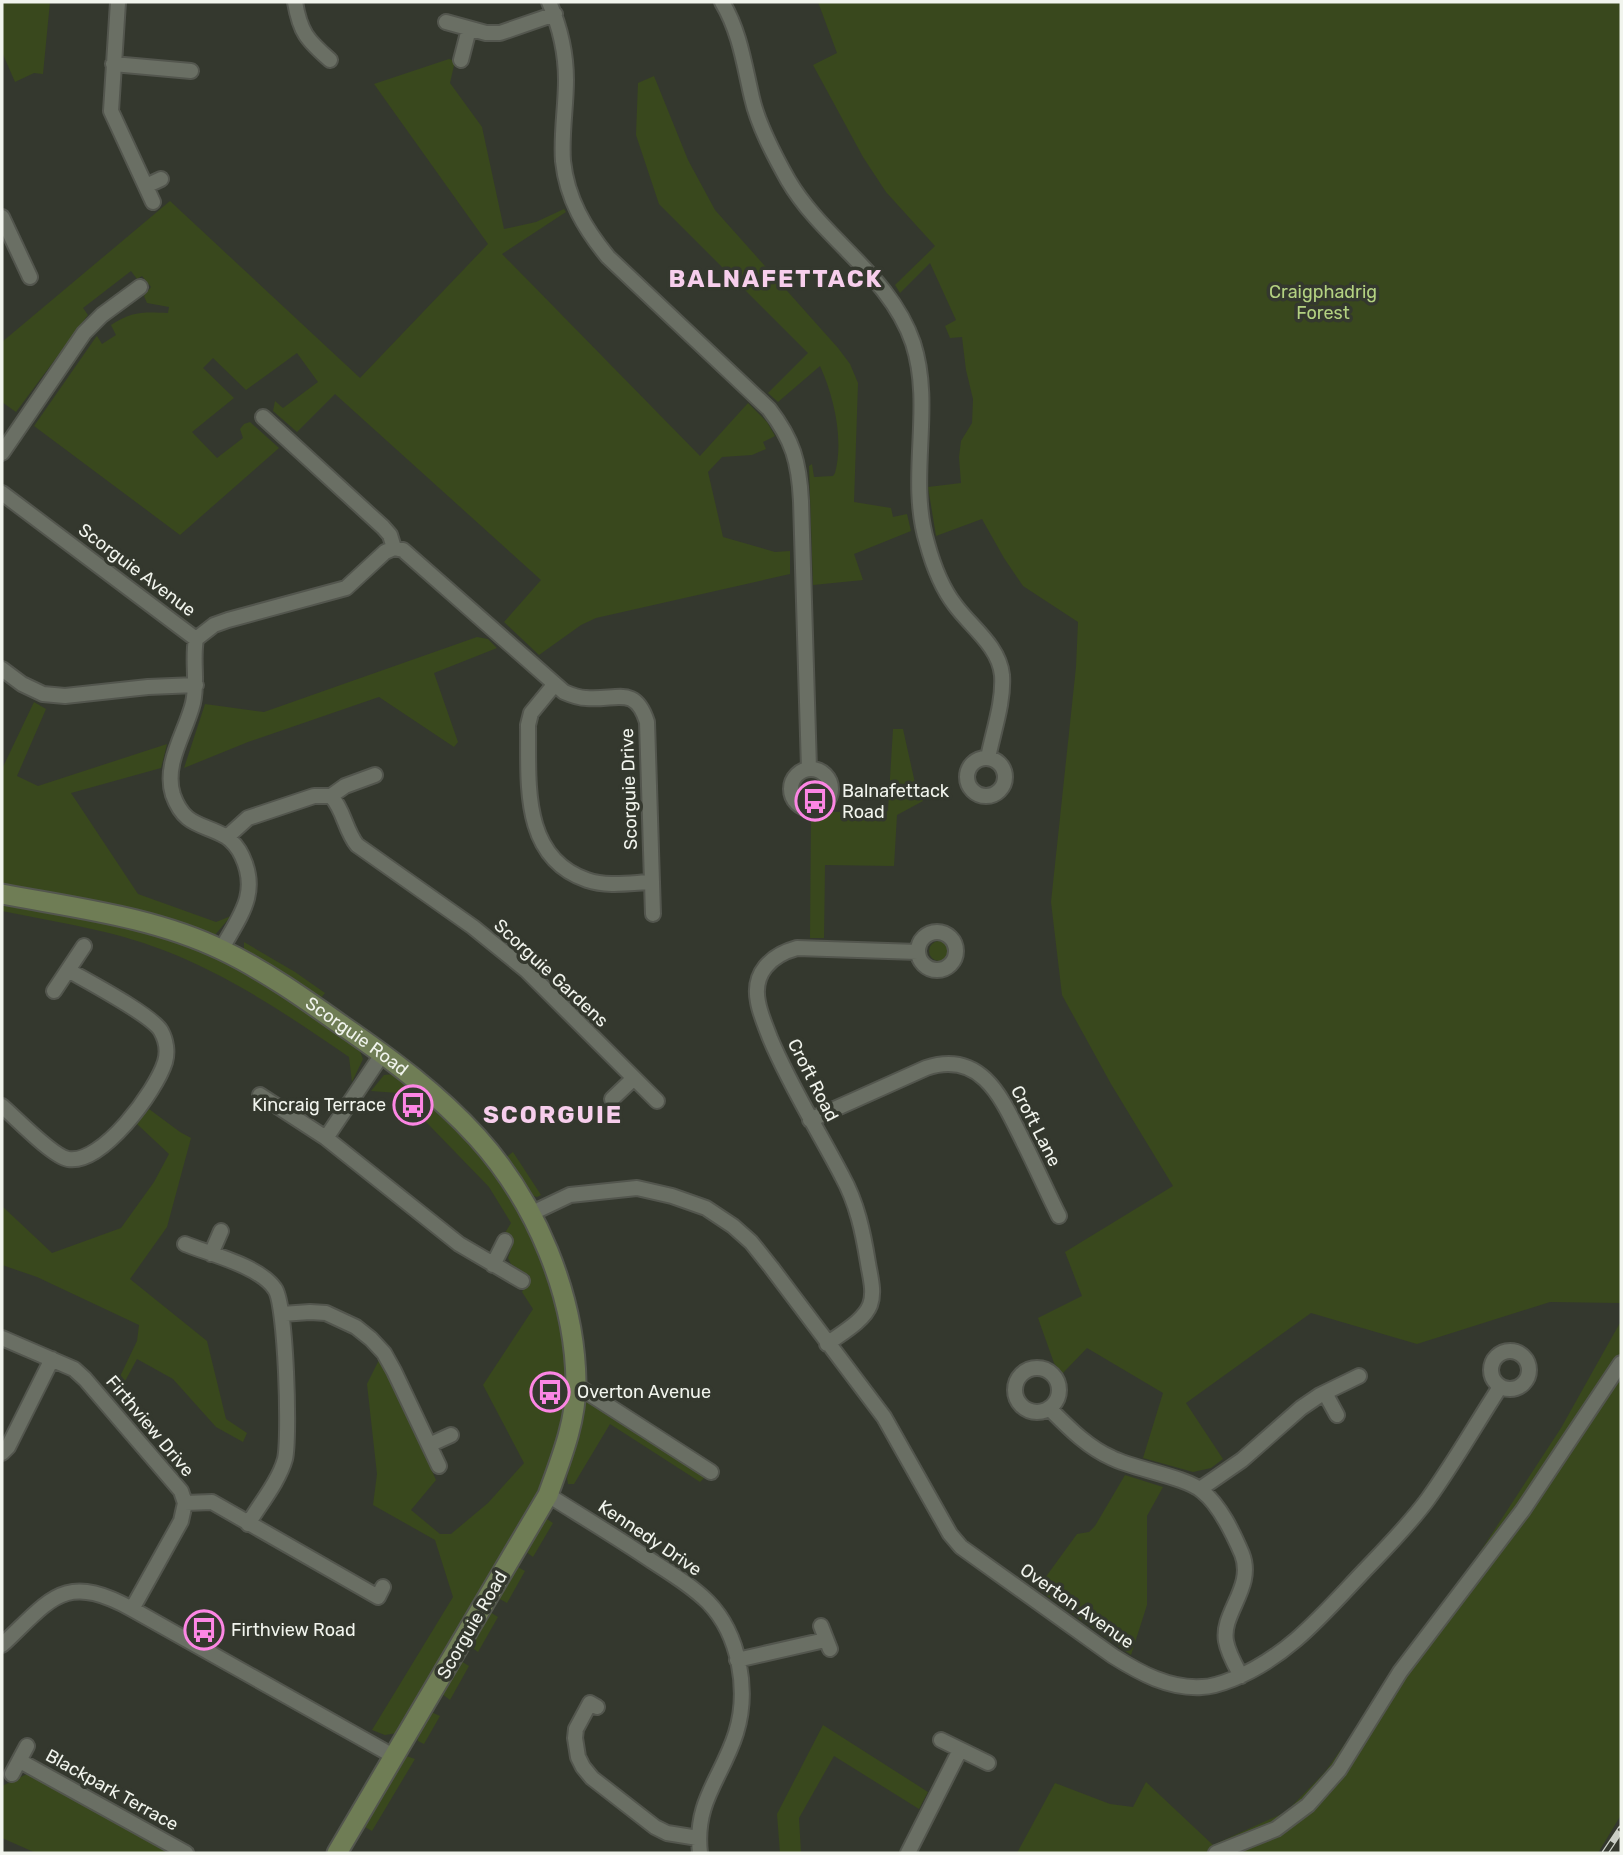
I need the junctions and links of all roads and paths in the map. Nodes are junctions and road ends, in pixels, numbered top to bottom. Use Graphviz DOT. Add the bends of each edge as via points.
graph roads {
  1 [pos="118,2"];
  2 [pos="295,2"];
  3 [pos="722,2"];
  4 [pos="552,8"];
  5 [pos="446,23"];
  6 [pos="468,29"];
  7 [pos="330,60"];
  8 [pos="461,60"];
  9 [pos="113,64"];
  10 [pos="175,86"];
  11 [pos="161,179"];
  12 [pos="146,186"];
  13 [pos="153,201"];
  14 [pos="2,218"];
  15 [pos="30,277"];
  16 [pos="140,286"];
  17 [pos="263,417"];
  18 [pos="2,453"];
  19 [pos="2,493"];
  20 [pos="394,548"];
  21 [pos="197,639"];
  22 [pos="2,669"];
  23 [pos="196,685"];
  24 [pos="554,685"];
  25 [pos="988,758"];
  26 [pos="809,769"];
  27 [pos="374,775"];
  28 [pos="331,796"];
  29 [pos="227,837"];
  30 [pos="651,882"];
  31 [pos="2,894"];
  32 [pos="653,914"];
  33 [pos="84,946"];
  34 [pos="222,950"];
  35 [pos="918,952"];
  36 [pos="68,970"];
  37 [pos="54,991"];
  38 [pos="383,1053"];
  39 [pos="633,1079"];
  40 [pos="260,1096"];
  41 [pos="612,1099"];
  42 [pos="657,1101"];
  43 [pos="2,1106"];
  44 [pos="810,1121"];
  45 [pos="326,1138"];
  46 [pos="530,1214"];
  47 [pos="1059,1216"];
  48 [pos="221,1231"];
  49 [pos="505,1241"];
  50 [pos="185,1244"];
  51 [pos="211,1254"];
  52 [pos="494,1265"];
  53 [pos="523,1281"];
  54 [pos="282,1314"];
  55 [pos="2,1338"];
  56 [pos="827,1344"];
  57 [pos="52,1359"];
  58 [pos="1621,1363"];
  59 [pos="1359,1376"];
  60 [pos="576,1385"];
  61 [pos="1500,1387"];
  62 [pos="1325,1393"];
  63 [pos="1049,1408"];
  64 [pos="1337,1415"];
  65 [pos="451,1435"];
  66 [pos="429,1445"];
  67 [pos="2,1453"];
  68 [pos="439,1466"];
  69 [pos="710,1472"];
  70 [pos="1200,1489"];
  71 [pos="548,1495"];
  72 [pos="185,1503"];
  73 [pos="248,1524"];
  74 [pos="383,1587"];
  75 [pos="132,1609"];
  76 [pos="825,1638"];
  77 [pos="2,1644"];
  78 [pos="737,1660"];
  79 [pos="1241,1676"];
  80 [pos="597,1707"];
  81 [pos="941,1740"];
  82 [pos="27,1746"];
  83 [pos="960,1750"];
  84 [pos="395,1757"];
  85 [pos="988,1763"];
  86 [pos="698,1838"];
  87 [pos="186,1853"];
  88 [pos="337,1853"];
  89 [pos="700,1853"];
  90 [pos="908,1853"];
  91 [pos="1216,1853"];
  1 -- 9 [label="street"];
  2 -- 7 [label="street" via="300,29"];
  3 -- 25 [label="street" via="737,33 756,113 787,177 808,209 890,297 912,343 921,396 918,490 926,542 945,590 994,652 1002,673"];
  4 -- 6 [label="street" via="500,33"];
  4 -- 26 [label="street" via="565,59 564,162 577,212 608,257 768,408 794,452 801,501"];
  5 -- 6 [label="street"];
  6 -- 8 [label="street"];
  9 -- 10 [label="street" via="183,70"];
  9 -- 12 [label="street" via="111,111"];
  11 -- 12 [label="street"];
  12 -- 13 [label="street"];
  14 -- 15 [label="street"];
  16 -- 18 [label="street" via="84,333"];
  17 -- 20 [label="street, Scorguie Drive" via="383,527"];
  19 -- 21 [label="street, Scorguie Avenue"];
  20 -- 21 [label="street" via="346,588 228,620"];
  20 -- 24 [label="street, Scorguie Drive" via="412,557"];
  21 -- 23 [label="street, Scorguie Avenue"];
  22 -- 23 [label="street" via="43,694 65,696"];
  23 -- 29 [label="street, Scorguie Avenue" via="174,759 172,793 187,819"];
  24 -- 30 [label="street, Scorguie Drive" via="587,698 635,699 643,709"];
  24 -- 30 [label="street" via="531,713 528,725 532,813 543,846 555,860 586,880"];
  27 -- 28 [label="street"];
  28 -- 29 [label="street" via="314,796 248,818"];
  28 -- 39 [label="street, Scorguie Gardens" via="357,845 526,970"];
  29 -- 34 [label="street" via="240,851 250,888 246,906"];
  30 -- 32 [label="street, Scorguie Drive"];
  31 -- 34 [label="street, Scorguie Road" via="116,916"];
  33 -- 36 [label="street"];
  34 -- 38 [label="street, Scorguie Road"];
  35 -- 44 [label="street, Croft Road" via="797,948 767,963 760,976 758,1002 777,1055"];
  36 -- 37 [label="street"];
  36 -- 43 [label="street" via="161,1029 166,1061 134,1115 102,1147 77,1160 54,1152"];
  38 -- 45 [label="street"];
  38 -- 46 [label="street, Scorguie Road" via="478,1138"];
  39 -- 41 [label="street"];
  39 -- 42 [label="street, Scorguie Gardens"];
  40 -- 45 [label="street"];
  44 -- 47 [label="street, Croft Lane" via="926,1068 959,1063 996,1091"];
  44 -- 56 [label="street, Croft Road" via="855,1204 872,1288 870,1308"];
  45 -- 52 [label="street" via="459,1244"];
  46 -- 56 [label="street, Overton Avenue" via="570,1195 637,1188 706,1208 751,1242"];
  46 -- 60 [label="street, Scorguie Road" via="561,1284"];
  48 -- 51 [label="street"];
  49 -- 52 [label="street"];
  50 -- 51 [label="street"];
  51 -- 54 [label="street" via="270,1282 280,1298"];
  52 -- 53 [label="street"];
  54 -- 66 [label="street" via="326,1313 372,1339 394,1371"];
  54 -- 73 [label="street" via="286,1449 281,1469"];
  55 -- 57 [label="street, Firthview Drive"];
  56 -- 79 [label="street, Overton Avenue" via="884,1417 961,1547 1139,1672 1163,1682 1205,1688"];
  57 -- 67 [label="street"];
  57 -- 72 [label="street, Firthview Drive" via="85,1379 173,1480"];
  58 -- 91 [label="street" via="1523,1510 1400,1672 1339,1770 1308,1805 1276,1829"];
  59 -- 62 [label="street"];
  60 -- 69 [label="street"];
  60 -- 71 [label="street, Scorguie Road" via="567,1444"];
  61 -- 79 [label="street, Overton Avenue" via="1410,1522 1310,1629"];
  62 -- 64 [label="street"];
  62 -- 70 [label="street"];
  63 -- 70 [label="street" via="1097,1451"];
  65 -- 66 [label="street"];
  66 -- 68 [label="street"];
  70 -- 79 [label="street" via="1230,1529 1245,1567 1225,1639"];
  71 -- 78 [label="street, Kennedy Drive" via="692,1587 724,1623"];
  71 -- 84 [label="street, Scorguie Road"];
  72 -- 73 [label="street" via="212,1502"];
  72 -- 75 [label="street, Firthview Drive" via="181,1521"];
  73 -- 74 [label="street" via="377,1597"];
  75 -- 77 [label="street" via="89,1590 68,1591 46,1603"];
  75 -- 84 [label="street"];
  76 -- 78 [label="street"];
  78 -- 86 [label="street, Kennedy Drive" via="741,1711 730,1751 707,1794"];
  80 -- 86 [label="street" via="590,1703 576,1729 583,1768 655,1827"];
  81 -- 83 [label="street"];
  82 -- 87 [label="street, Blackpark Terrace" via="16,1768"];
  83 -- 85 [label="street"];
  83 -- 90 [label="street"];
  84 -- 88 [label="street, Scorguie Road"];
  86 -- 89 [label="street, Kennedy Drive"];
}
